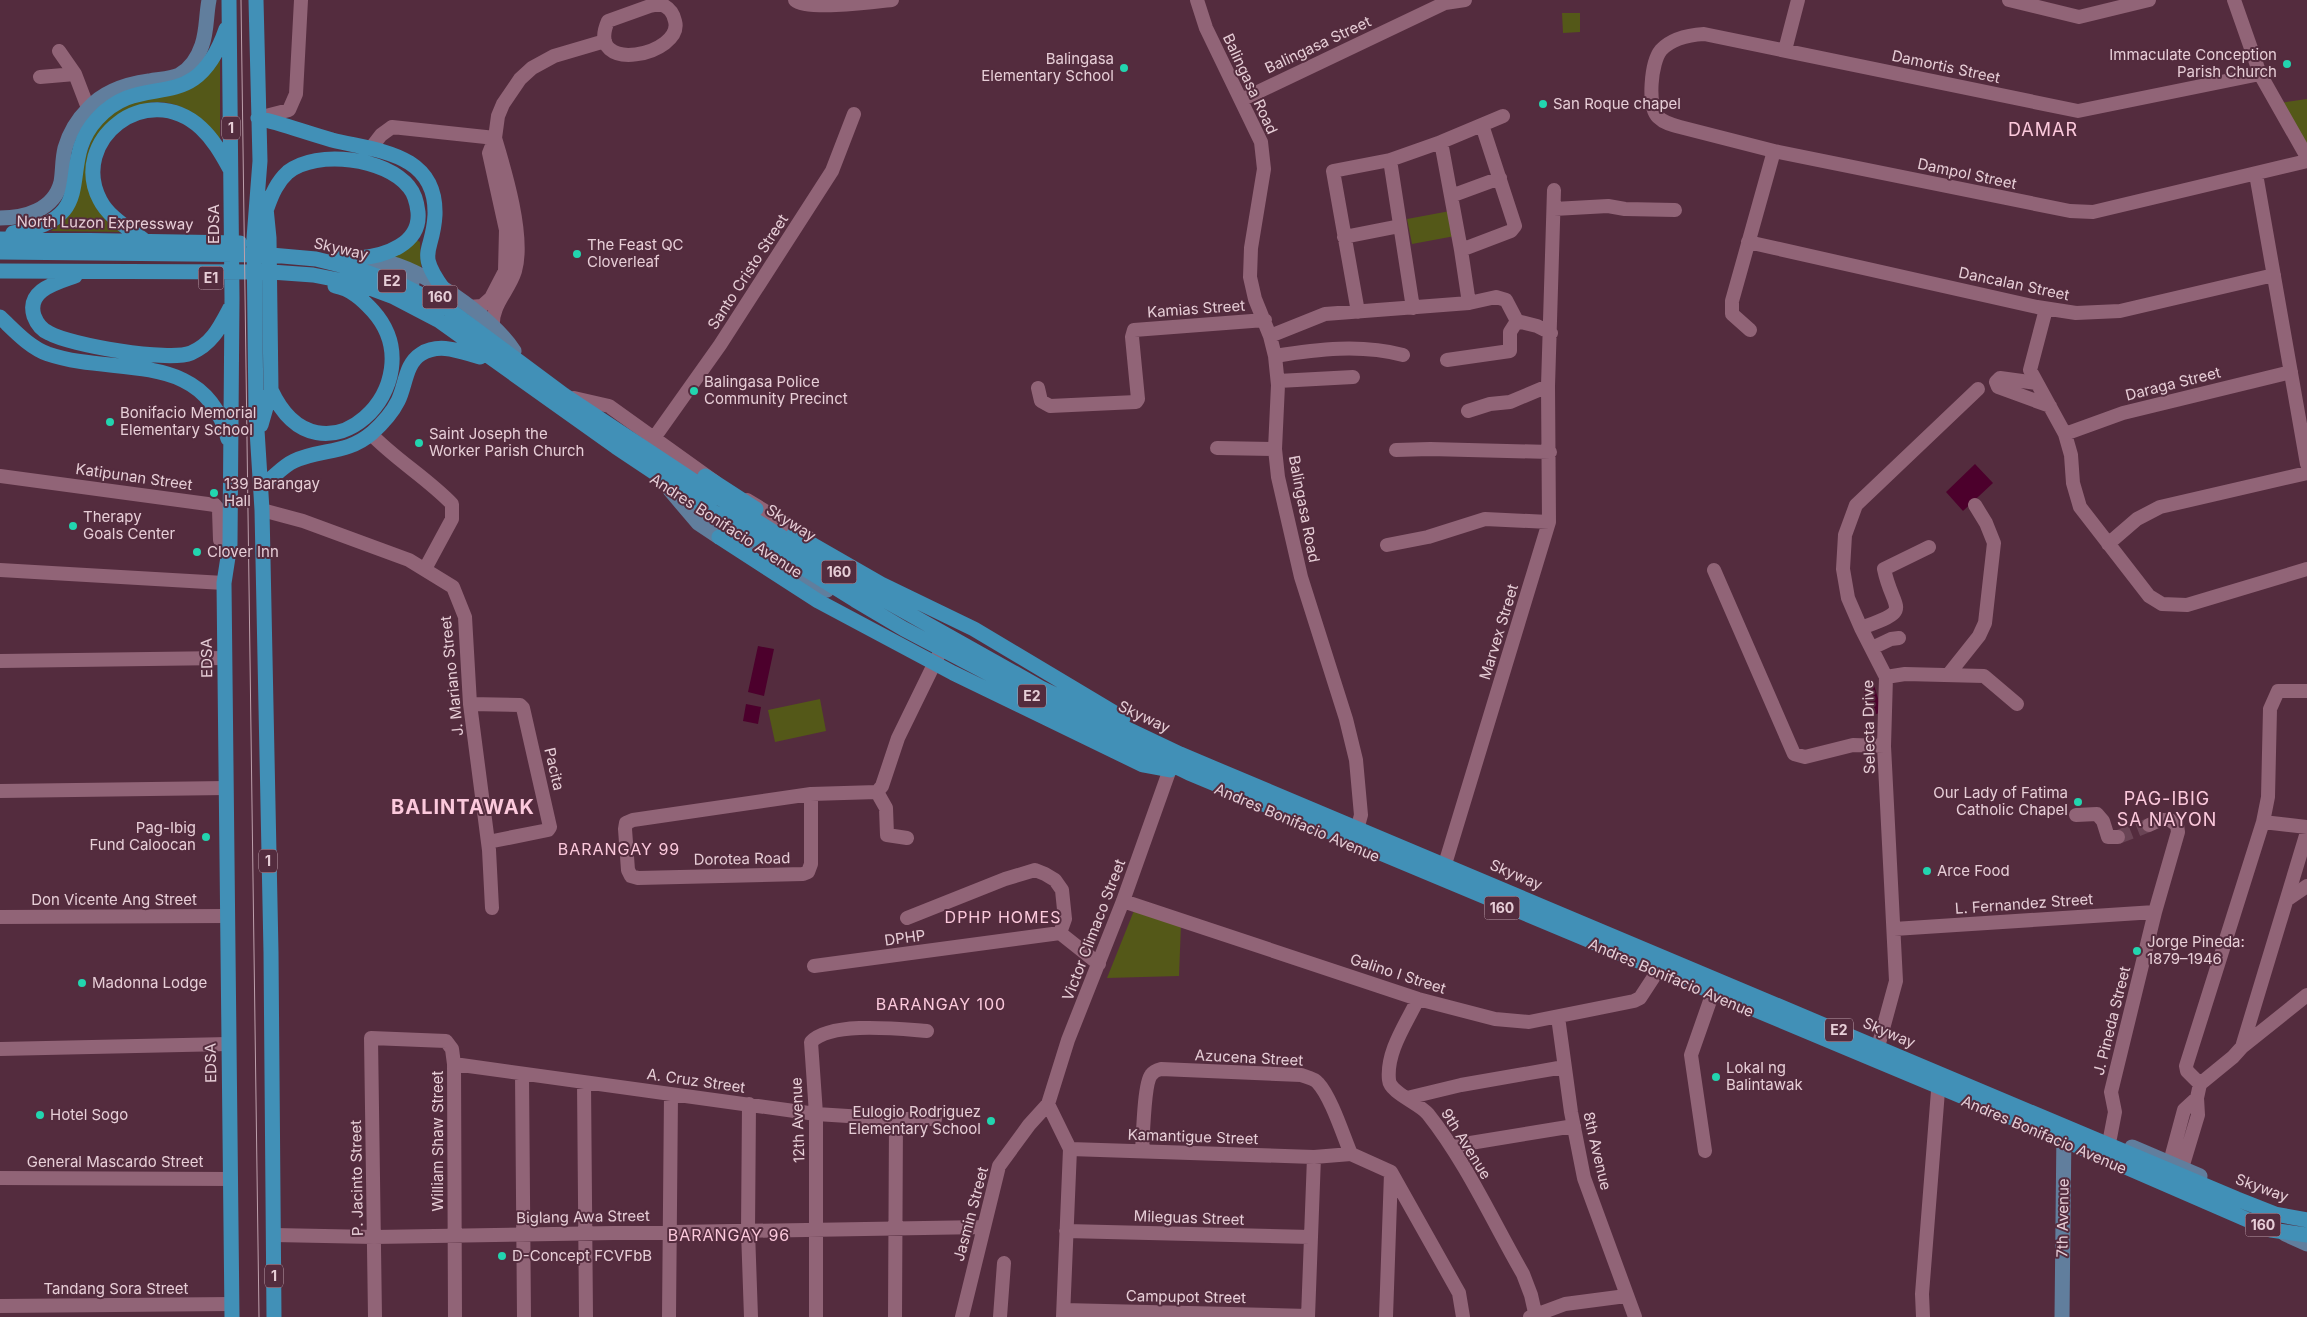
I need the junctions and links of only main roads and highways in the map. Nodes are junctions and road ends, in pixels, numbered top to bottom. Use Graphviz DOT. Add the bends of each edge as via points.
graph roads {
  1 [pos="209,0"];
  2 [pos="229,0"];
  3 [pos="256,0"];
  4 [pos="230,18"];
  5 [pos="258,118"];
  6 [pos="260,161"];
  7 [pos="231,172"];
  8 [pos="267,208"];
  9 [pos="0,218"];
  10 [pos="0,235"];
  11 [pos="0,239"];
  12 [pos="145,241"];
  13 [pos="266,241"];
  14 [pos="0,252"];
  15 [pos="0,257"];
  16 [pos="358,258"];
  17 [pos="0,271"];
  18 [pos="75,276"];
  19 [pos="0,279"];
  20 [pos="347,288"];
  21 [pos="445,294"];
  22 [pos="232,301"];
  23 [pos="263,305"];
  24 [pos="0,317"];
  25 [pos="514,351"];
  26 [pos="480,357"];
  27 [pos="271,390"];
  28 [pos="258,435"];
  29 [pos="231,450"];
  30 [pos="705,476"];
  31 [pos="262,486"];
  32 [pos="670,490"];
  33 [pos="719,537"];
  34 [pos="753,544"];
  35 [pos="1180,754"];
  36 [pos="1189,773"];
  37 [pos="2064,1118"];
  38 [pos="2064,1142"];
  39 [pos="2307,1222"];
  40 [pos="2270,1230"];
  41 [pos="2307,1235"];
  42 [pos="2307,1243"];
  43 [pos="232,1311"];
  44 [pos="274,1317"];
  45 [pos="2062,1317"];
  1 -- 9 [label="main road" via="204,38 197,56 186,70 170,78 120,88 100,98 76,122 63,160 60,182 48,204 24,216"];
  2 -- 4 [label="highway, EDSA / 1"];
  3 -- 5 [label="highway, 1"];
  4 -- 7 [label="highway, EDSA / 1"];
  4 -- 10 [label="highway" via="215,56 195,80 177,88 126,98 97,120 84,141 74,191 56,220 38,228"];
  5 -- 6 [label="highway, 1"];
  5 -- 21 [label="highway" via="395,155 411,163 430,186 435,214 427,258"];
  6 -- 8 [label="highway"];
  6 -- 13 [label="highway, 1"];
  7 -- 12 [label="highway" via="205,132 180,115 151,109 121,121 107,134 99,148 93,170 95,189 107,211"];
  7 -- 22 [label="highway, EDSA / 1"];
  8 -- 13 [label="highway"];
  8 -- 16 [label="highway" via="282,178 310,162 331,159 353,161 388,171 406,183 413,193 418,211 416,229 400,246"];
  11 -- 12 [label="highway, North Luzon Expressway"];
  12 -- 13 [label="highway, North Luzon Expressway"];
  13 -- 15 [label="highway" via="142,258"];
  13 -- 16 [label="highway, North Luzon Expressway"];
  13 -- 23 [label="highway, 1"];
  14 -- 35 [label="highway, Skyway / E2" via="271,255 307,258 360,270 400,284 447,308 564,395 863,588 1041,688"];
  16 -- 21 [label="main road, Andres Bonifacio Avenue / 160"];
  16 -- 21 [label="main road, Andres Bonifacio Avenue / 160" via="394,263 429,278"];
  17 -- 36 [label="highway, Skyway / E2" via="313,275 359,284 394,297 438,320 624,452 855,600 1035,698"];
  18 -- 19 [label="highway, E1"];
  18 -- 20 [label="highway, E1" via="286,279"];
  18 -- 22 [label="highway" via="41,291 34,301 34,314 41,327 53,336 98,346 185,355 213,337"];
  20 -- 26 [label="main road, Andres Bonifacio Avenue / 160" via="431,322"];
  20 -- 27 [label="highway" via="377,316 389,342 392,355 390,374 377,405 354,426 320,433 289,419"];
  21 -- 25 [label="main road, Andres Bonifacio Avenue / 160" via="505,348"];
  21 -- 25 [label="main road, Andres Bonifacio Avenue / 160" via="468,307"];
  22 -- 29 [label="highway, EDSA / 1"];
  23 -- 27 [label="highway"];
  23 -- 28 [label="highway, 1"];
  24 -- 29 [label="highway" via="26,341 47,353 168,374 189,381 216,410"];
  25 -- 37 [label="main road, Andres Bonifacio Avenue / 160" via="698,486 949,637 1117,723 1445,863"];
  26 -- 31 [label="highway" via="440,348 422,353 411,364 395,406 371,434 343,449 293,461"];
  26 -- 32 [label="main road, Andres Bonifacio Avenue / 160"];
  27 -- 28 [label="highway"];
  28 -- 31 [label="highway"];
  29 -- 43 [label="highway, EDSA / 1" via="230,544 224,583 224,658"];
  30 -- 35 [label="highway" via="786,530 881,584 974,629"];
  31 -- 44 [label="highway, 1"];
  32 -- 33 [label="main road" via="698,523"];
  32 -- 34 [label="main road, Andres Bonifacio Avenue / 160"];
  33 -- 34 [label="main road"];
  33 -- 36 [label="highway" via="818,601 962,678 1143,765"];
  34 -- 38 [label="main road, Andres Bonifacio Avenue / 160" via="800,576 940,652 1170,769"];
  35 -- 39 [label="highway, Skyway / E2" via="2237,1199"];
  36 -- 40 [label="highway, Skyway / E2" via="1978,1103"];
  37 -- 38 [label="main road, 7th Avenue"];
  37 -- 39 [label="main road, Andres Bonifacio Avenue / 160"];
  38 -- 42 [label="main road, Andres Bonifacio Avenue / 160"];
  38 -- 45 [label="main road, 7th Avenue"];
  40 -- 41 [label="highway, Skyway / E2"];
  40 -- 42 [label="highway"];
}
